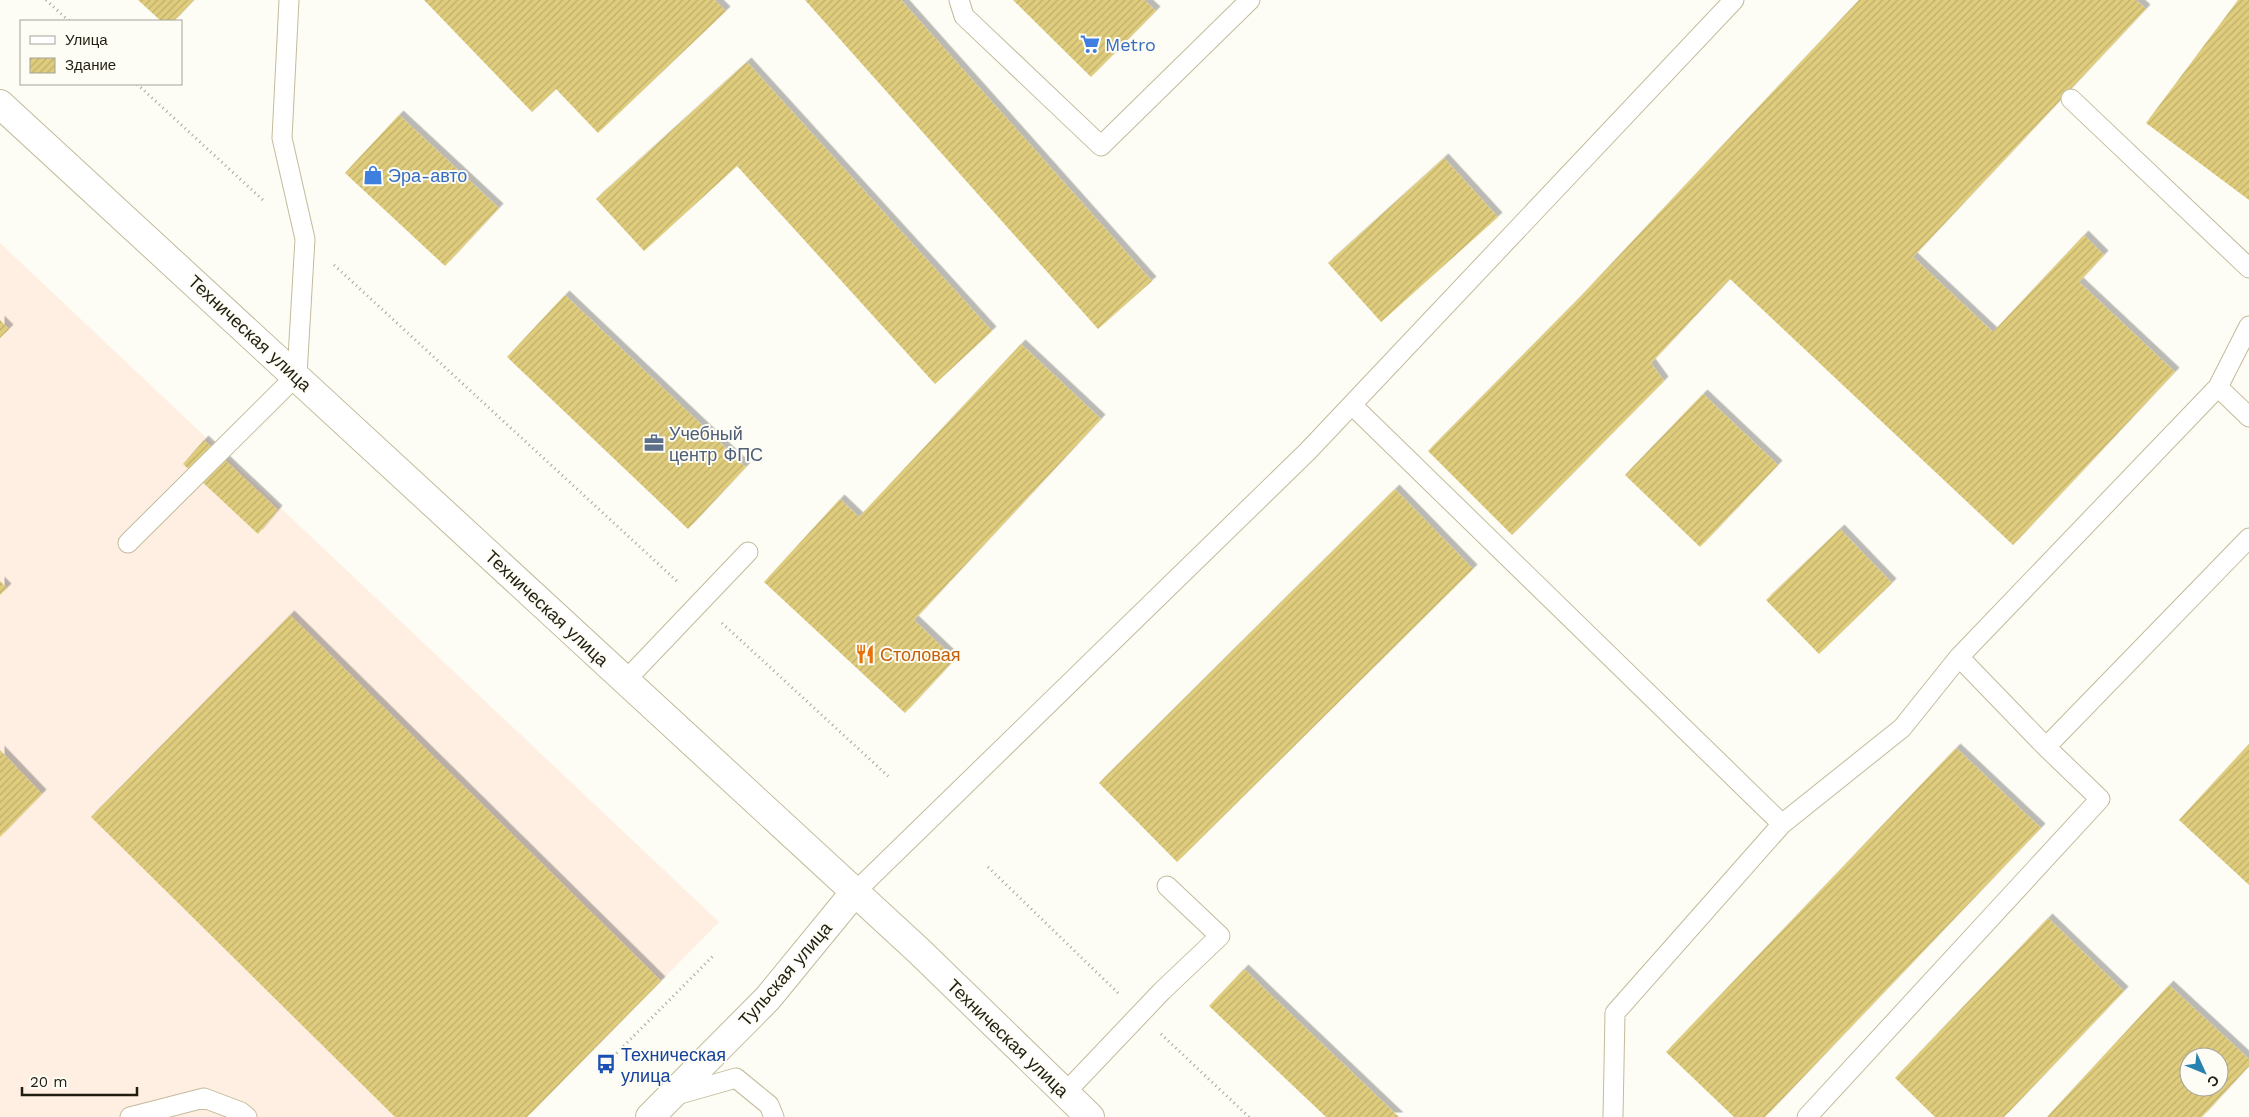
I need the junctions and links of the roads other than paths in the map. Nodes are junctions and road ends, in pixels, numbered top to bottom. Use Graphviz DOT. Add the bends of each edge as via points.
graph roads {
  1 [pos="289,0"];
  2 [pos="959,0"];
  3 [pos="1250,0"];
  4 [pos="1734,0"];
  5 [pos="2071,100"];
  6 [pos="0,104"];
  7 [pos="2249,268"];
  8 [pos="2249,326"];
  9 [pos="297,376"];
  10 [pos="2218,387"];
  11 [pos="1352,405"];
  12 [pos="2249,417"];
  13 [pos="2249,538"];
  14 [pos="128,543"];
  15 [pos="748,552"];
  16 [pos="1960,657"];
  17 [pos="625,681"];
  18 [pos="2046,747"];
  19 [pos="1782,824"];
  20 [pos="1167,886"];
  21 [pos="854,892"];
  22 [pos="1065,1093"];
  23 [pos="671,1096"];
  24 [pos="130,1117"];
  25 [pos="247,1117"];
  26 [pos="650,1117"];
  27 [pos="774,1117"];
  28 [pos="1090,1117"];
  29 [pos="1613,1117"];
  30 [pos="1807,1117"];
  1 -- 9 [label="lane" via="282,138 305,239"];
  2 -- 3 [label="lane" via="964,16 1101,146"];
  4 -- 11 [label="lane"];
  5 -- 7 [label="lane"];
  6 -- 9 [label="main road, Техническая улица"];
  8 -- 10 [label="lane"];
  9 -- 14 [label="lane"];
  9 -- 17 [label="main road, Техническая улица"];
  10 -- 12 [label="lane"];
  10 -- 16 [label="lane"];
  11 -- 19 [label="lane"];
  11 -- 21 [label="lane"];
  13 -- 18 [label="lane"];
  15 -- 17 [label="lane"];
  16 -- 18 [label="lane"];
  16 -- 19 [label="lane" via="1902,728"];
  17 -- 21 [label="main road, Техническая улица"];
  18 -- 30 [label="lane" via="2100,799"];
  19 -- 29 [label="lane" via="1615,1013"];
  20 -- 22 [label="lane" via="1220,936 1162,991"];
  21 -- 22 [label="main road, Техническая улица"];
  21 -- 23 [label="main road, Тульская улица" via="768,998"];
  22 -- 28 [label="main road, Техническая улица"];
  23 -- 26 [label="main road, Тульская улица"];
  23 -- 27 [label="lane" via="736,1078 769,1105"];
  24 -- 25 [label="lane" via="204,1098"];
}
